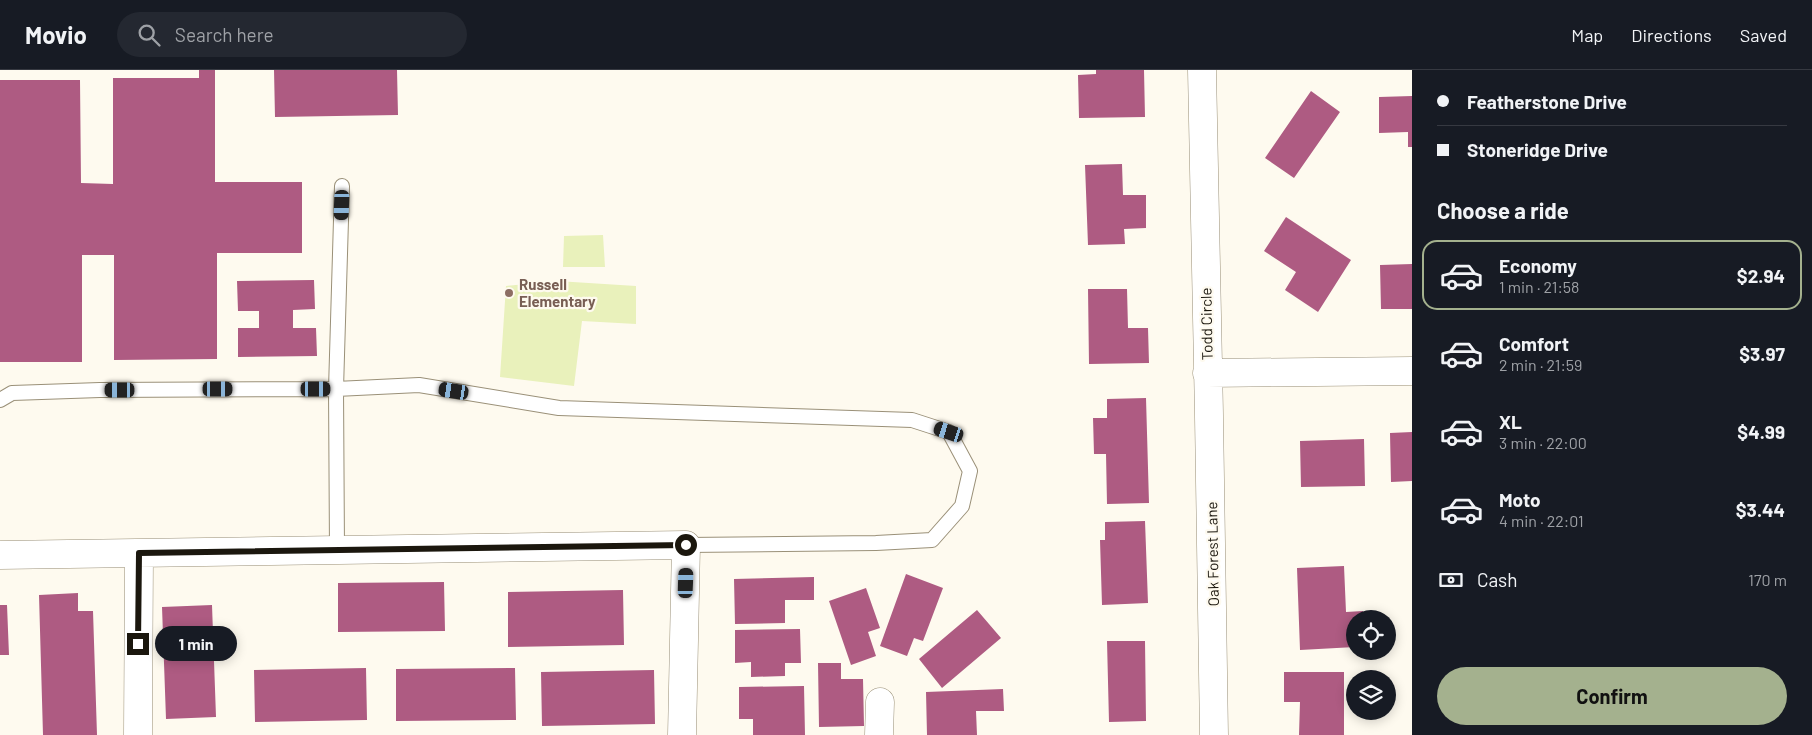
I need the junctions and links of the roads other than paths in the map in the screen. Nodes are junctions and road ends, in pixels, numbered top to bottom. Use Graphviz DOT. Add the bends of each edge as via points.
graph roads {
  1 [pos="1202,70"];
  2 [pos="342,186"];
  3 [pos="1412,371"];
  4 [pos="1207,373"];
  5 [pos="336,388"];
  6 [pos="0,400"];
  7 [pos="686,545"];
  8 [pos="337,550"];
  9 [pos="139,553"];
  10 [pos="0,555"];
  11 [pos="880,702"];
  12 [pos="138,735"];
  13 [pos="682,735"];
  14 [pos="879,735"];
  15 [pos="1214,735"];
  1 -- 4 [label="street, Todd Circle"];
  2 -- 5 [label="lane"];
  3 -- 4 [label="street, Todd Circle"];
  4 -- 15 [label="street, Oak Forest Lane"];
  5 -- 6 [label="lane" via="12,393"];
  5 -- 7 [label="lane" via="420,385 559,408 912,420 949,432 970,471 962,506 932,540"];
  5 -- 8 [label="lane"];
  7 -- 8 [label="street"];
  7 -- 13 [label="street"];
  8 -- 9 [label="street"];
  9 -- 10 [label="street"];
  9 -- 12 [label="street"];
  11 -- 14 [label="street"];
}
